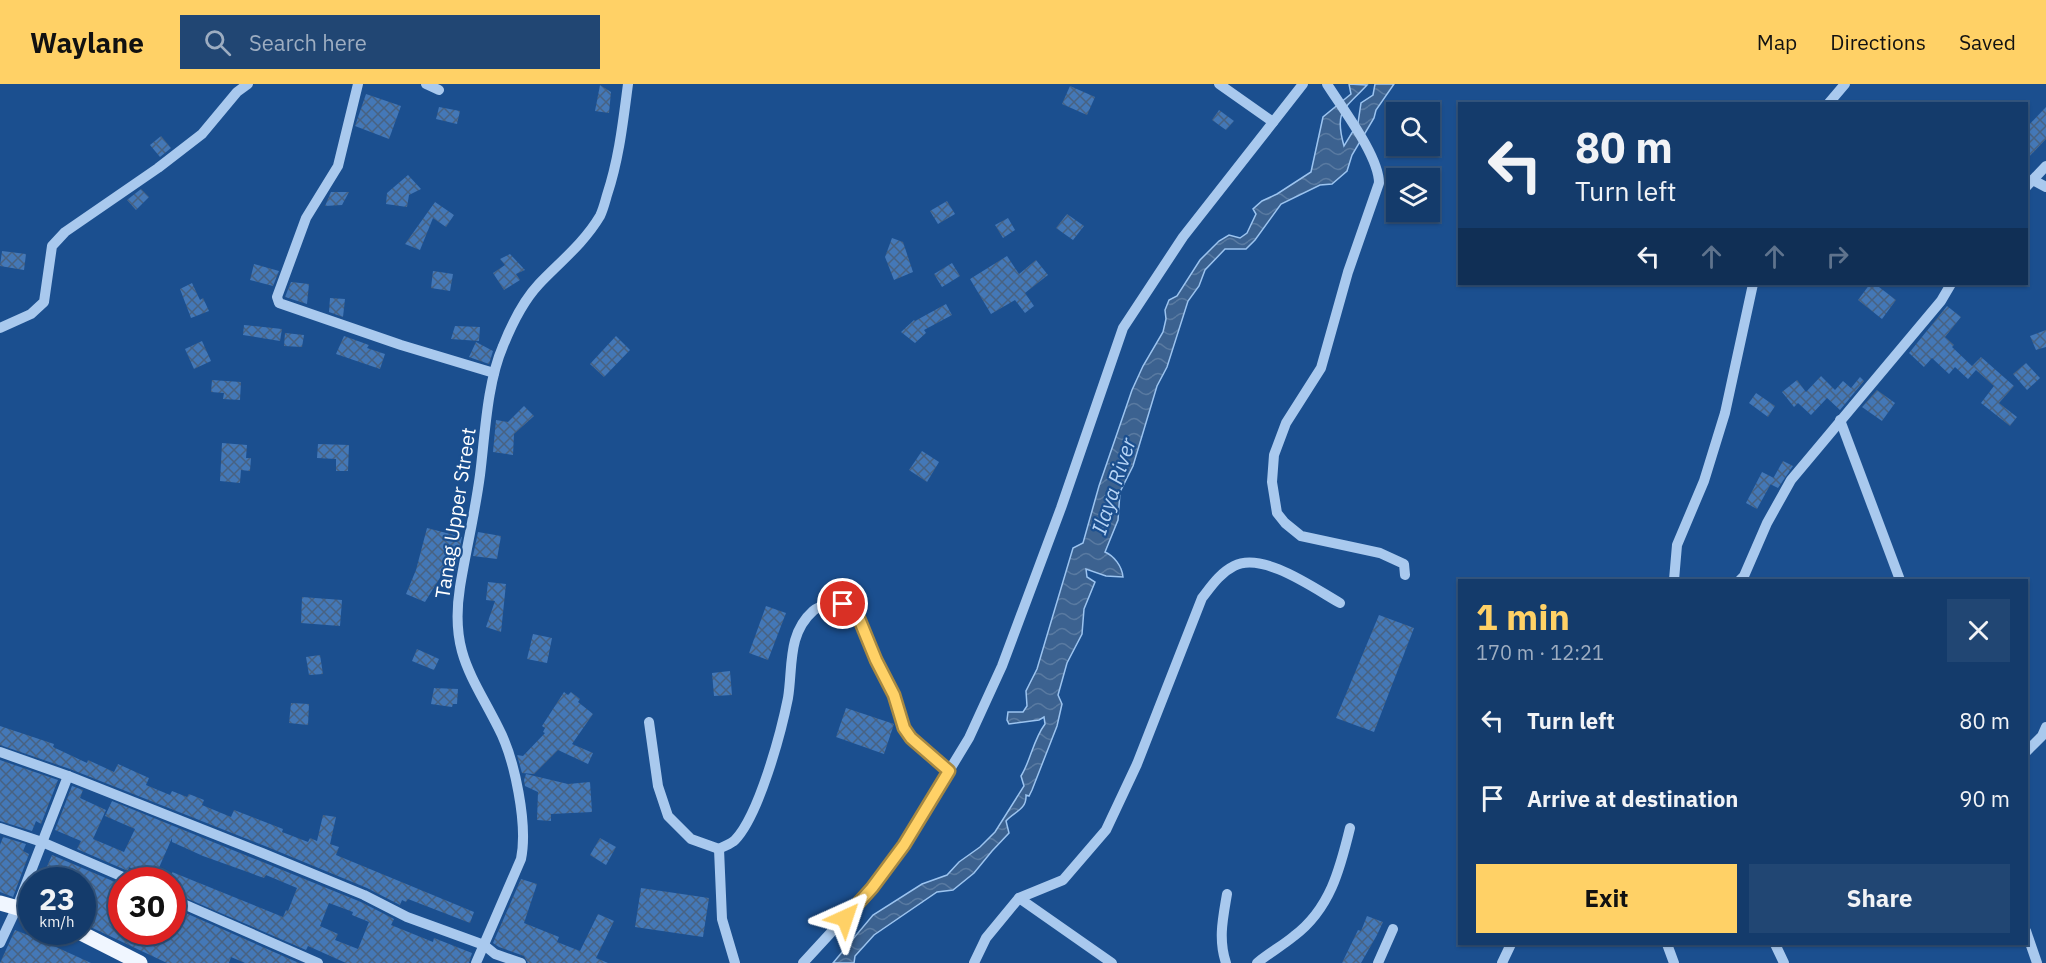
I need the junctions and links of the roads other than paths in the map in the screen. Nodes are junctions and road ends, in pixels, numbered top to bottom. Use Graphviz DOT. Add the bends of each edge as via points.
graph roads {
  1 [pos="248,84"];
  2 [pos="358,84"];
  3 [pos="426,84"];
  4 [pos="628,84"];
  5 [pos="1220,84"];
  6 [pos="1303,84"];
  7 [pos="1327,84"];
  8 [pos="1845,84"];
  9 [pos="439,90"];
  10 [pos="1830,102"];
  11 [pos="1273,122"];
  12 [pos="2046,166"];
  13 [pos="2030,183"];
  14 [pos="2046,187"];
  15 [pos="1753,285"];
  16 [pos="1951,285"];
  17 [pos="0,328"];
  18 [pos="494,373"];
  19 [pos="1840,420"];
  20 [pos="1405,575"];
  21 [pos="1674,579"];
  22 [pos="1740,579"];
  23 [pos="1900,579"];
  24 [pos="1340,603"];
  25 [pos="649,722"];
  26 [pos="2046,727"];
  27 [pos="2028,750"];
  28 [pos="0,752"];
  29 [pos="949,771"];
  30 [pos="68,776"];
  31 [pos="0,828"];
  32 [pos="1350,828"];
  33 [pos="42,842"];
  34 [pos="719,849"];
  35 [pos="35,867"];
  36 [pos="108,870"];
  37 [pos="1227,894"];
  38 [pos="1019,898"];
  39 [pos="0,903"];
  40 [pos="186,905"];
  41 [pos="18,908"];
  42 [pos="18,918"];
  43 [pos="1393,929"];
  44 [pos="2028,937"];
  45 [pos="96,941"];
  46 [pos="0,943"];
  47 [pos="484,945"];
  48 [pos="1511,945"];
  49 [pos="1667,945"];
  50 [pos="1776,945"];
  51 [pos="140,963"];
  52 [pos="318,963"];
  53 [pos="476,963"];
  54 [pos="521,963"];
  55 [pos="735,963"];
  56 [pos="804,963"];
  57 [pos="974,963"];
  58 [pos="1112,963"];
  59 [pos="1226,963"];
  60 [pos="1257,963"];
  61 [pos="1378,963"];
  62 [pos="1502,963"];
  63 [pos="1674,963"];
  64 [pos="1784,963"];
  65 [pos="2037,963"];
  1 -- 17 [label="street" via="202,134 65,232 52,246 44,302 31,314"];
  2 -- 18 [label="street" via="338,166 306,218 277,297 279,303"];
  3 -- 9 [label="street"];
  4 -- 18 [label="street, Tanag Upper Street" via="615,171 601,215 576,248 537,286 503,346"];
  5 -- 11 [label="street"];
  6 -- 11 [label="street"];
  7 -- 20 [label="street" via="1369,151 1379,183 1321,368 1286,423 1274,455 1272,482 1278,513 1302,536 1380,553 1404,564"];
  8 -- 10 [label="street"];
  11 -- 29 [label="street" via="1184,237 1123,328 1002,666"];
  12 -- 13 [label="street"];
  13 -- 14 [label="street"];
  15 -- 21 [label="street" via="1725,413 1704,481 1677,545"];
  16 -- 19 [label="street"];
  18 -- 47 [label="street, Tanag Upper Street" via="460,586 458,635 475,685 500,729 511,763 521,807 524,846"];
  19 -- 22 [label="street" via="1791,480"];
  19 -- 23 [label="street"];
  24 -- 38 [label="street" via="1287,572 1261,563 1237,564 1220,575 1202,598 1137,764 1106,830 1063,880"];
  25 -- 34 [label="street" via="658,786 668,816 691,839"];
  26 -- 27 [label="street"];
  28 -- 30 [label="street"];
  29 -- 34 [label="street" via="904,728 894,695 858,616 843,604 826,605 813,611 792,646 788,697 770,768 748,819 734,840"];
  29 -- 56 [label="street" via="889,867"];
  30 -- 33 [label="street"];
  30 -- 47 [label="street" via="364,895 407,917"];
  31 -- 33 [label="street"];
  32 -- 60 [label="street" via="1340,869 1322,909 1296,935"];
  33 -- 35 [label="street"];
  33 -- 36 [label="street"];
  34 -- 55 [label="street" via="722,919"];
  37 -- 59 [label="street" via="1221,928"];
  38 -- 57 [label="street" via="986,938"];
  38 -- 58 [label="street"];
  39 -- 41 [label="main road"];
  40 -- 52 [label="street"];
  42 -- 46 [label="street"];
  43 -- 61 [label="street"];
  44 -- 65 [label="street"];
  45 -- 51 [label="main road"];
  47 -- 53 [label="street, Tanag Upper Street"];
  47 -- 54 [label="street" via="495,954"];
  48 -- 62 [label="street"];
  49 -- 63 [label="street"];
  50 -- 64 [label="street"];
}
